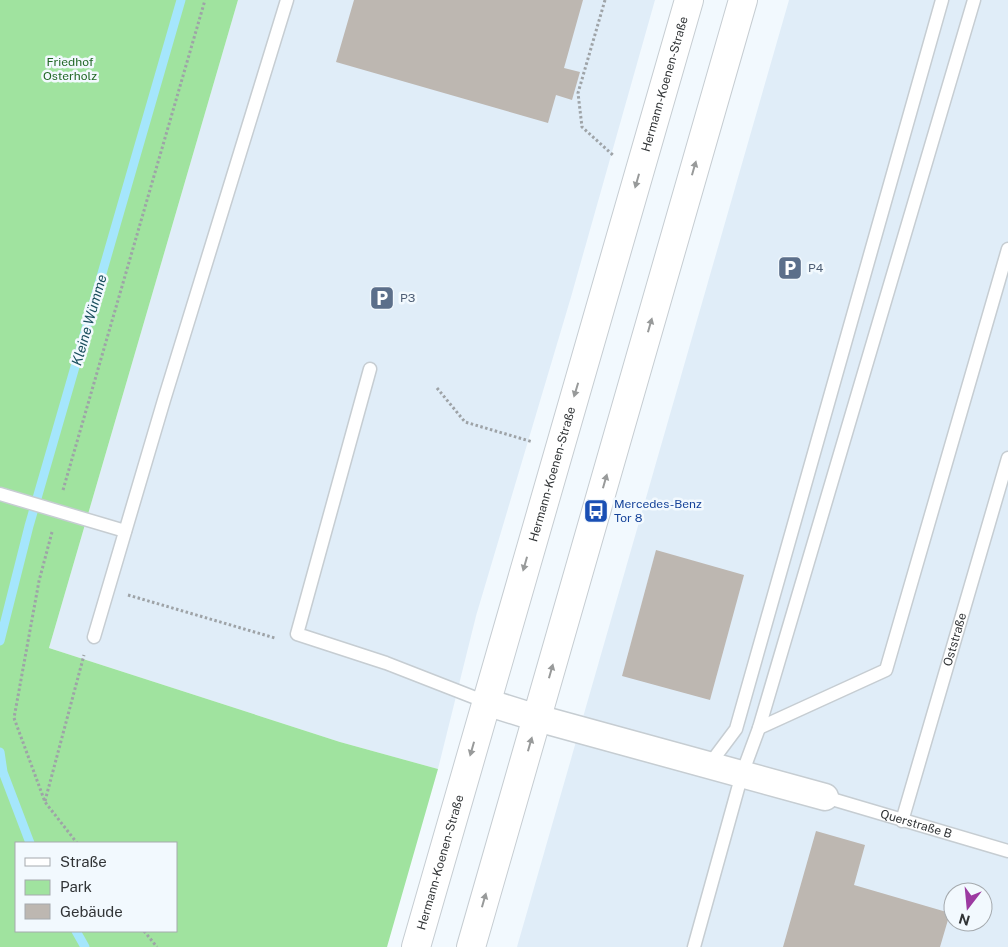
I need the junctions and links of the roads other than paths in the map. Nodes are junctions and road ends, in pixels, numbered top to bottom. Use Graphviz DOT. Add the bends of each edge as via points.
graph roads {
  1 [pos="287,0"];
  2 [pos="689,0"];
  3 [pos="743,0"];
  4 [pos="942,0"];
  5 [pos="974,0"];
  6 [pos="1008,249"];
  7 [pos="370,369"];
  8 [pos="1008,458"];
  9 [pos="5,495"];
  10 [pos="125,531"];
  11 [pos="94,637"];
  12 [pos="486,702"];
  13 [pos="537,718"];
  14 [pos="759,728"];
  15 [pos="709,765"];
  16 [pos="742,774"];
  17 [pos="825,797"];
  18 [pos="902,821"];
  19 [pos="1008,851"];
  20 [pos="416,947"];
  21 [pos="471,947"];
  22 [pos="694,947"];
  1 -- 10 [label="lane"];
  2 -- 12 [label="main road, Hermann-Koenen-Straße, one-way"];
  13 -- 3 [label="main road, one-way"];
  4 -- 15 [label="lane" via="736,729"];
  5 -- 14 [label="lane"];
  6 -- 14 [label="lane" via="886,670"];
  7 -- 12 [label="lane" via="297,634 386,663"];
  8 -- 18 [label="lane, Oststraße"];
  9 -- 10 [label="lane"];
  10 -- 11 [label="lane"];
  12 -- 13 [label="street"];
  12 -- 20 [label="main road, Hermann-Koenen-Straße, one-way"];
  13 -- 15 [label="street"];
  21 -- 13 [label="main road, one-way"];
  14 -- 16 [label="lane"];
  15 -- 16 [label="street"];
  16 -- 17 [label="street"];
  16 -- 22 [label="lane"];
  17 -- 18 [label="lane, Querstraße B"];
  18 -- 19 [label="lane, Querstraße B"];
}
